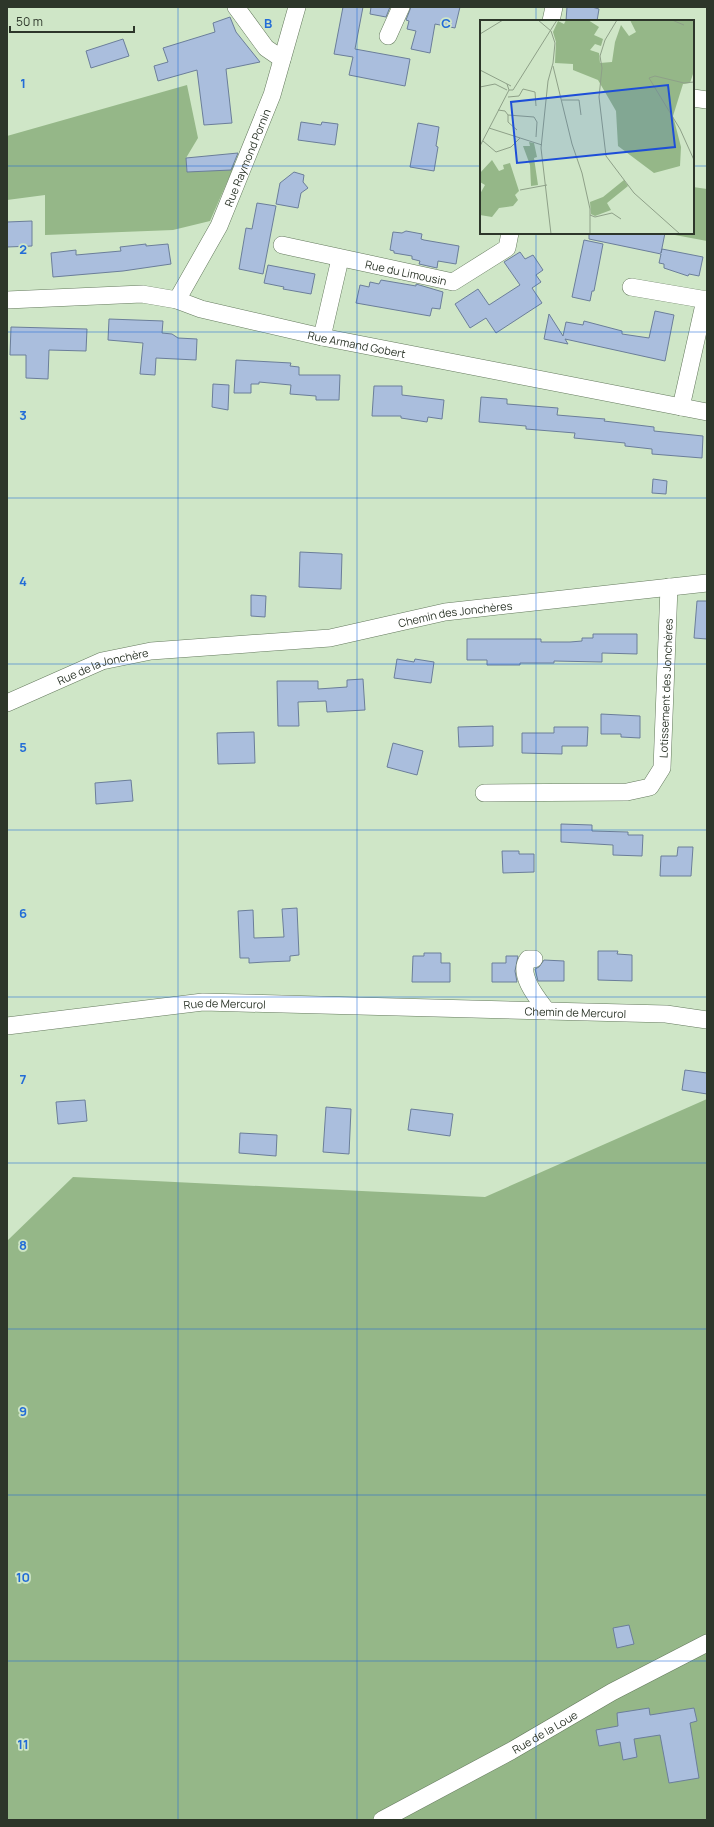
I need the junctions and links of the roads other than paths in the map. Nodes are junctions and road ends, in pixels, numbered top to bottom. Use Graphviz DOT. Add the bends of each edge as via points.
graph roads {
  1 [pos="236,7"];
  2 [pos="297,7"];
  3 [pos="402,7"];
  4 [pos="554,7"];
  5 [pos="551,20"];
  6 [pos="388,36"];
  7 [pos="282,59"];
  8 [pos="694,98"];
  9 [pos="707,100"];
  10 [pos="510,234"];
  11 [pos="282,245"];
  12 [pos="340,259"];
  13 [pos="631,287"];
  14 [pos="7,300"];
  15 [pos="177,300"];
  16 [pos="706,300"];
  17 [pos="322,338"];
  18 [pos="681,407"];
  19 [pos="707,412"];
  20 [pos="707,583"];
  21 [pos="669,587"];
  22 [pos="204,647"];
  23 [pos="7,703"];
  24 [pos="484,793"];
  25 [pos="534,960"];
  26 [pos="444,1009"];
  27 [pos="547,1011"];
  28 [pos="707,1020"];
  29 [pos="7,1026"];
  30 [pos="707,1643"];
  31 [pos="382,1820"];
  1 -- 7 [label="street" via="266,48"];
  2 -- 7 [label="street, Rue Raymond Pornin"];
  3 -- 6 [label="street"];
  4 -- 5 [label="street"];
  7 -- 15 [label="street, Rue Raymond Pornin" via="272,95 218,226"];
  8 -- 9 [label="street"];
  10 -- 12 [label="street, Rue du Limousin" via="507,248 453,282"];
  11 -- 12 [label="street, Rue du Limousin"];
  12 -- 17 [label="street"];
  13 -- 16 [label="street"];
  14 -- 15 [label="street, Rue Armand Gobert" via="142,294"];
  15 -- 17 [label="street, Rue Armand Gobert" via="201,309"];
  16 -- 18 [label="street"];
  17 -- 18 [label="street, Rue Armand Gobert"];
  18 -- 19 [label="street, Rue Armand Gobert"];
  20 -- 21 [label="street, Chemin des Jonchères"];
  21 -- 22 [label="street, Chemin des Jonchères" via="445,612 330,638"];
  21 -- 24 [label="street, Lotissement des Jonchères" via="662,768 650,787 627,792"];
  22 -- 23 [label="street, Rue de la Jonchère" via="151,651 102,661"];
  25 -- 27 [label="street" via="528,959 524,965 524,976"];
  26 -- 27 [label="street, Chemin de Mercurol"];
  26 -- 29 [label="street, Rue de Mercurol" via="203,1002"];
  27 -- 28 [label="street, Chemin de Mercurol" via="666,1014"];
  30 -- 31 [label="street, Rue de la Loue" via="612,1692 511,1751"];
}
